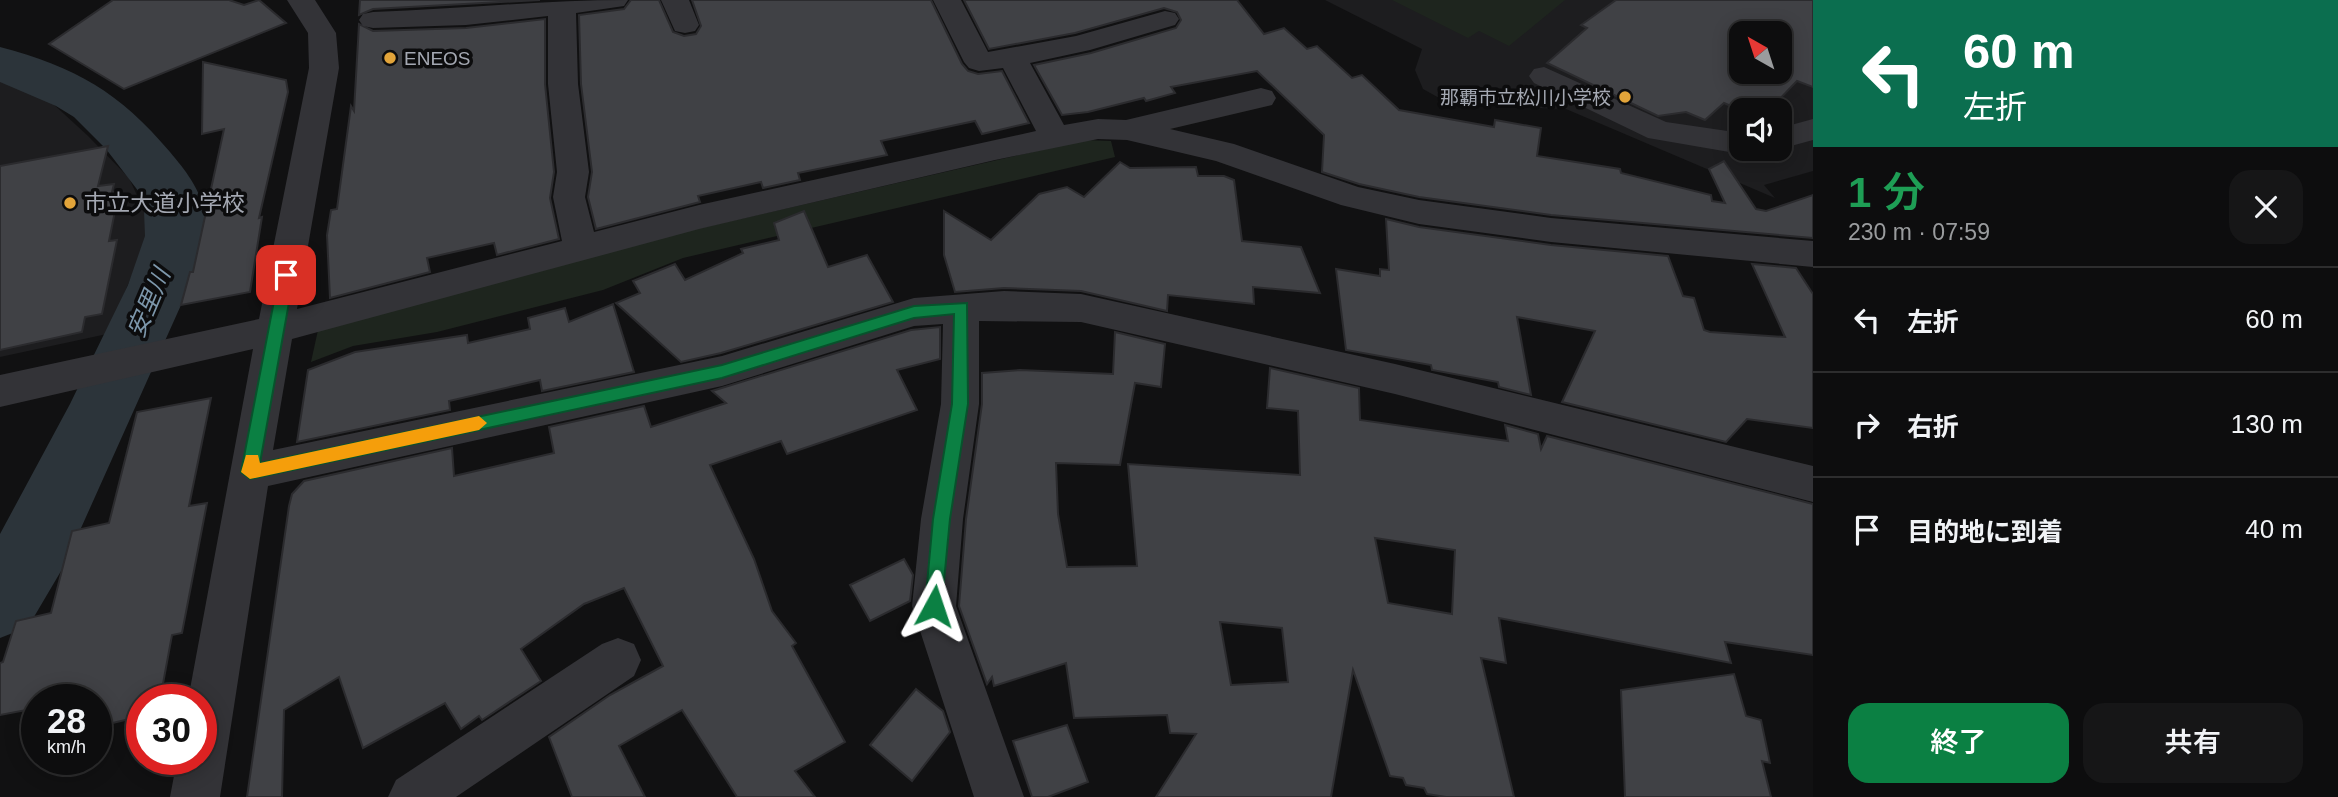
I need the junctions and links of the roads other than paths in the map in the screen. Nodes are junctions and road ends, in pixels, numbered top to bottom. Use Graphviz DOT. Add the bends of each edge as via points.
graph roads {
  1 [pos="301,0"];
  2 [pos="420,0"];
  3 [pos="614,0"];
  4 [pos="947,0"];
  5 [pos="562,7"];
  6 [pos="1165,19"];
  7 [pos="373,20"];
  8 [pos="322,33"];
  9 [pos="1012,58"];
  10 [pos="1544,76"];
  11 [pos="1261,98"];
  12 [pos="1813,129"];
  13 [pos="1127,130"];
  14 [pos="1792,135"];
  15 [pos="1054,136"];
  16 [pos="1729,142"];
  17 [pos="580,246"];
  18 [pos="1813,254"];
  19 [pos="961,307"];
  20 [pos="276,329"];
  21 [pos="0,391"];
  22 [pos="250,472"];
  23 [pos="1813,484"];
  24 [pos="618,660"];
  25 [pos="195,797"];
  26 [pos="413,797"];
  27 [pos="999,797"];
  1 -- 8 [label="street"];
  2 -- 7 [label="street"];
  3 -- 5 [label="street"];
  4 -- 9 [label="street" via="979,62"];
  5 -- 7 [label="street"];
  5 -- 17 [label="street" via="563,83 573,172 569,197"];
  6 -- 9 [label="street"];
  7 -- 8 [label="street"];
  8 -- 20 [label="street" via="324,68"];
  9 -- 15 [label="street"];
  10 -- 16 [label="street" via="1659,131"];
  11 -- 13 [label="street"];
  12 -- 14 [label="street"];
  13 -- 15 [label="street"];
  13 -- 18 [label="street" via="1223,152 1353,197 1419,212 1563,231"];
  15 -- 17 [label="street"];
  17 -- 20 [label="street"];
  19 -- 22 [label="street" via="914,312 722,371"];
  19 -- 23 [label="street" via="1082,308 1395,379"];
  19 -- 27 [label="street" via="960,404 934,606"];
  20 -- 21 [label="street"];
  20 -- 22 [label="street"];
  22 -- 25 [label="street"];
  24 -- 26 [label="street"];
}
